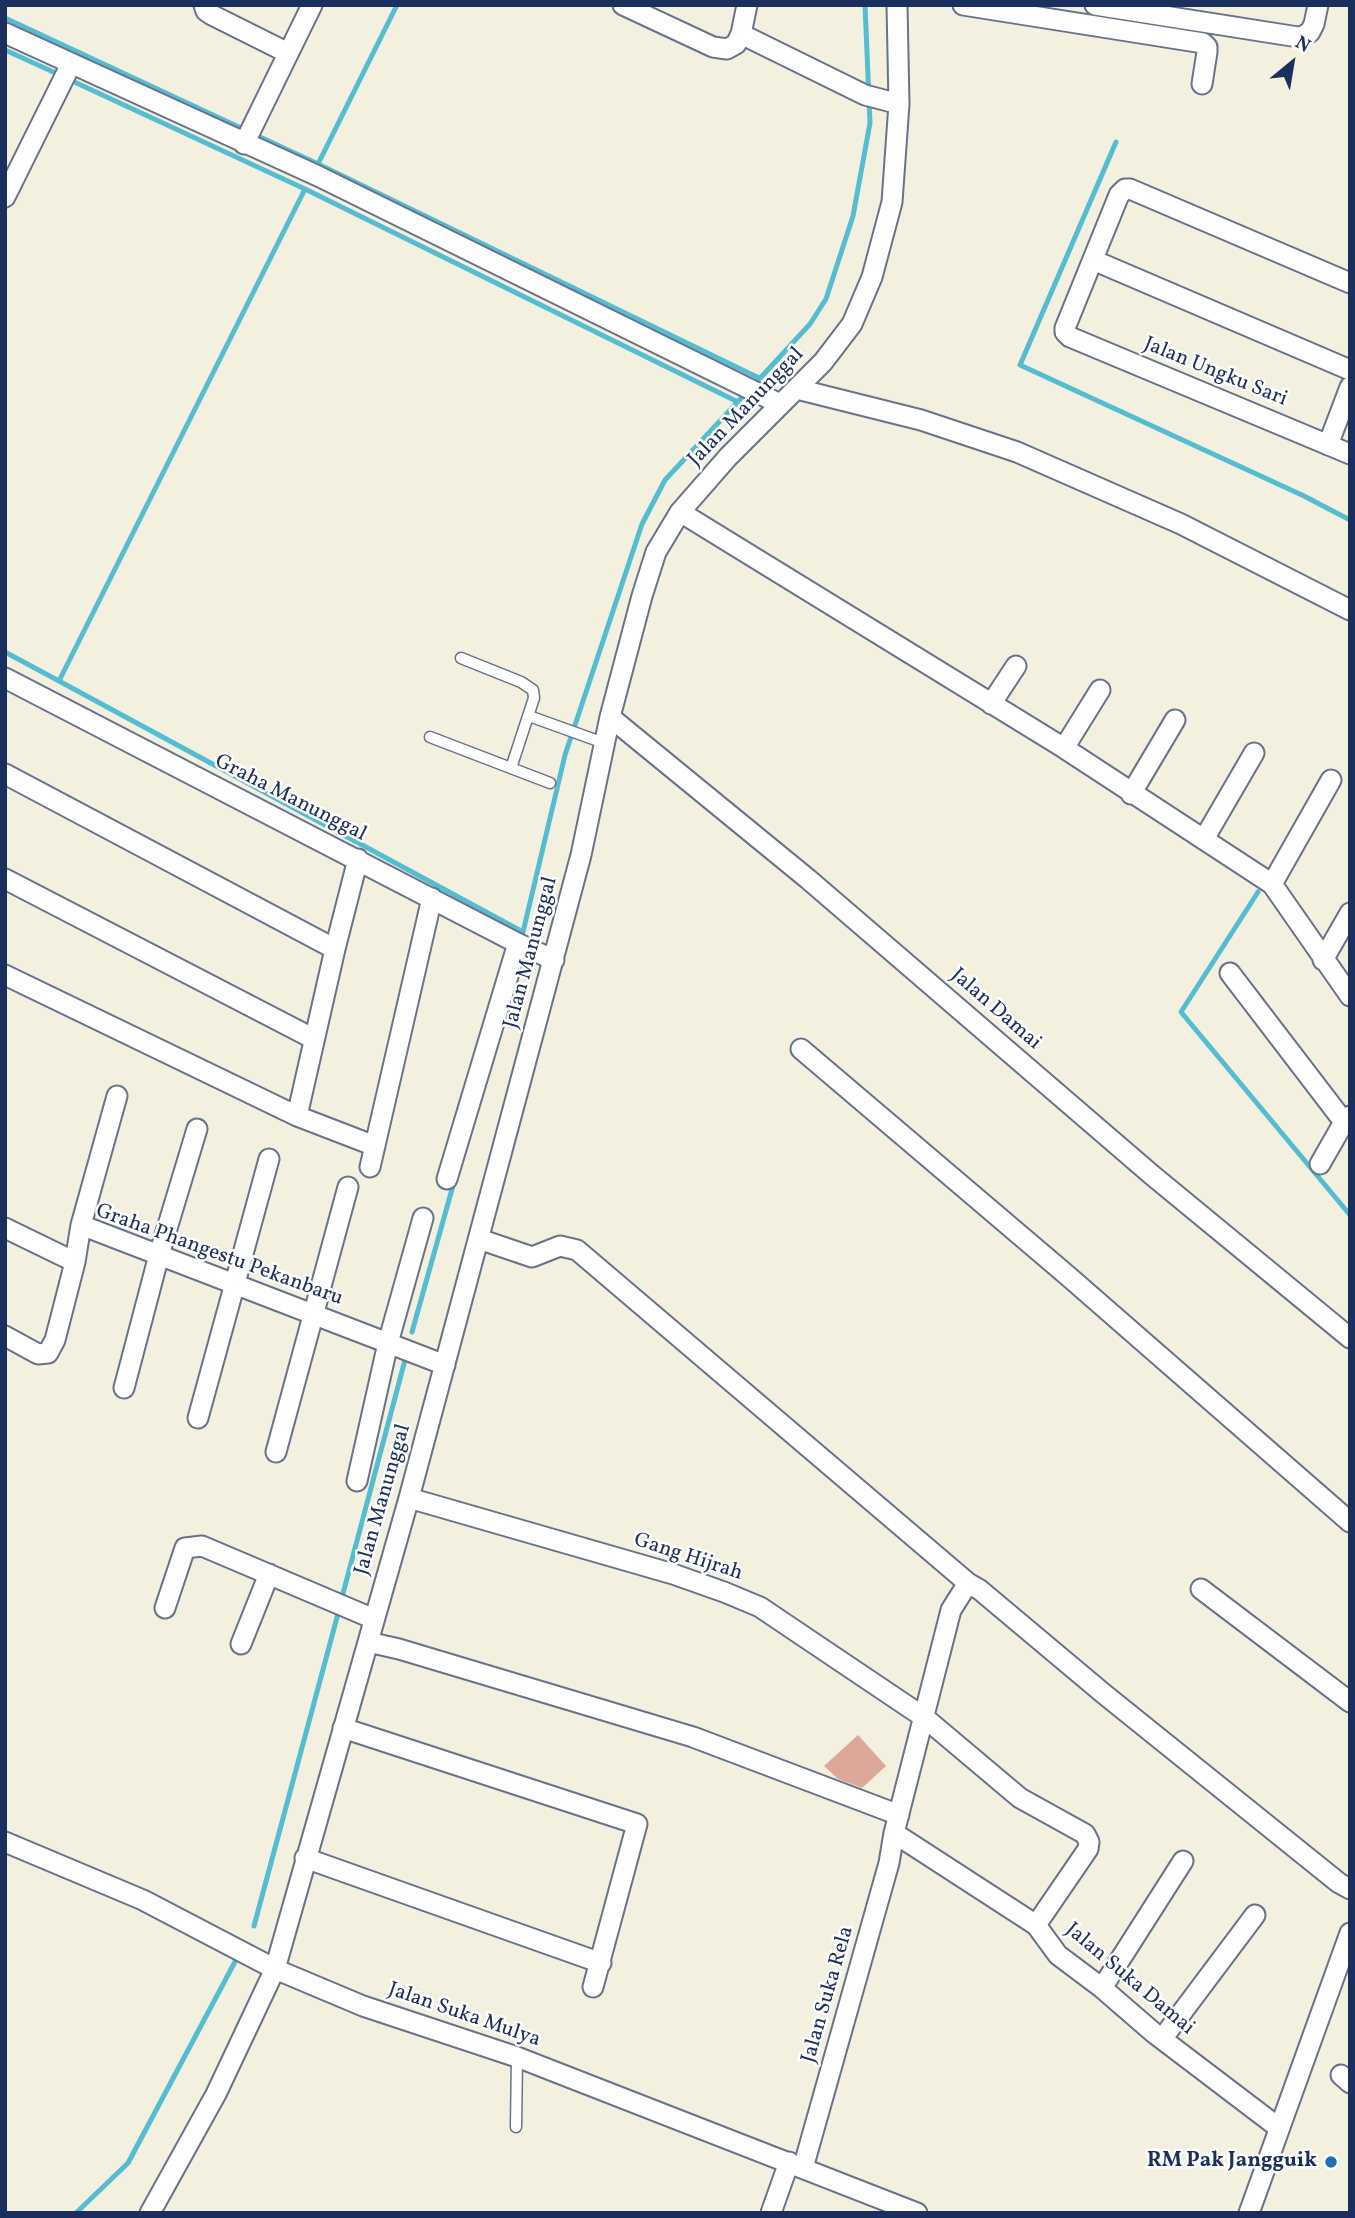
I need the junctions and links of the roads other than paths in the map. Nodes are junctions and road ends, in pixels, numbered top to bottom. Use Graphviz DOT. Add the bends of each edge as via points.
graph roads {
  1 [pos="204,5"];
  2 [pos="312,5"];
  3 [pos="623,5"];
  4 [pos="747,5"];
  5 [pos="897,5"];
  6 [pos="963,5"];
  7 [pos="1096,5"];
  8 [pos="1318,5"];
  9 [pos="5,33"];
  10 [pos="741,34"];
  11 [pos="288,53"];
  12 [pos="67,73"];
  13 [pos="1202,84"];
  14 [pos="894,104"];
  15 [pos="244,144"];
  16 [pos="5,197"];
  17 [pos="1093,260"];
  18 [pos="1350,283"];
  19 [pos="1350,370"];
  20 [pos="1350,387"];
  21 [pos="797,389"];
  22 [pos="777,403"];
  23 [pos="1328,445"];
  24 [pos="1350,454"];
  25 [pos="680,512"];
  26 [pos="1350,610"];
  27 [pos="461,658"];
  28 [pos="1016,666"];
  29 [pos="8,687"];
  30 [pos="1100,690"];
  31 [pos="992,704"];
  32 [pos="529,716"];
  33 [pos="610,717"];
  34 [pos="1175,720"];
  35 [pos="430,737"];
  36 [pos="601,742"];
  37 [pos="1064,748"];
  38 [pos="1254,753"];
  39 [pos="511,768"];
  40 [pos="5,774"];
  41 [pos="1331,780"];
  42 [pos="550,783"];
  43 [pos="1131,794"];
  44 [pos="1204,839"];
  45 [pos="358,859"];
  46 [pos="5,879"];
  47 [pos="1272,884"];
  48 [pos="432,898"];
  49 [pos="1350,913"];
  50 [pos="519,944"];
  51 [pos="335,949"];
  52 [pos="552,959"];
  53 [pos="1323,960"];
  54 [pos="1230,973"];
  55 [pos="5,975"];
  56 [pos="1350,996"];
  57 [pos="314,1040"];
  58 [pos="801,1049"];
  59 [pos="117,1096"];
  60 [pos="298,1116"];
  61 [pos="1347,1119"];
  62 [pos="197,1129"];
  63 [pos="375,1146"];
  64 [pos="269,1158"];
  65 [pos="1320,1164"];
  66 [pos="370,1167"];
  67 [pos="447,1179"];
  68 [pos="348,1187"];
  69 [pos="423,1218"];
  70 [pos="81,1225"];
  71 [pos="5,1228"];
  72 [pos="479,1239"];
  73 [pos="159,1255"];
  74 [pos="75,1262"];
  75 [pos="235,1284"];
  76 [pos="313,1314"];
  77 [pos="5,1336"];
  78 [pos="1350,1338"];
  79 [pos="392,1344"];
  80 [pos="445,1365"];
  81 [pos="124,1388"];
  82 [pos="198,1418"];
  83 [pos="276,1452"];
  84 [pos="357,1481"];
  85 [pos="410,1498"];
  86 [pos="1350,1522"];
  87 [pos="269,1574"];
  88 [pos="968,1583"];
  89 [pos="1201,1589"];
  90 [pos="165,1608"];
  91 [pos="374,1619"];
  92 [pos="368,1642"];
  93 [pos="241,1644"];
  94 [pos="1350,1702"];
  95 [pos="925,1718"];
  96 [pos="342,1728"];
  97 [pos="896,1824"];
  98 [pos="5,1842"];
  99 [pos="304,1858"];
  100 [pos="1183,1861"];
  101 [pos="1350,1889"];
  102 [pos="1255,1915"];
  103 [pos="1036,1925"];
  104 [pos="1350,1933"];
  105 [pos="601,1963"];
  106 [pos="270,1966"];
  107 [pos="1342,1980"];
  108 [pos="593,1987"];
  109 [pos="1102,1988"];
  110 [pos="1162,2039"];
  111 [pos="517,2057"];
  112 [pos="516,2127"];
  113 [pos="1279,2128"];
  114 [pos="796,2165"];
  115 [pos="150,2213"];
  116 [pos="771,2213"];
  117 [pos="917,2213"];
  118 [pos="1249,2213"];
  1 -- 11 [label="street" via="212,15"];
  2 -- 11 [label="street"];
  3 -- 10 [label="street" via="713,47 727,49"];
  4 -- 10 [label="street"];
  5 -- 14 [label="street, Jalan Manunggal"];
  6 -- 13 [label="street" via="1203,43 1207,52"];
  7 -- 8 [label="street" via="1298,37 1310,32"];
  9 -- 12 [label="street"];
  10 -- 14 [label="street" via="865,95"];
  11 -- 15 [label="street"];
  12 -- 15 [label="street"];
  12 -- 16 [label="street"];
  14 -- 21 [label="street, Jalan Manunggal" via="892,202 872,276 852,324"];
  15 -- 22 [label="street"];
  17 -- 18 [label="street" via="1119,195 1130,189"];
  17 -- 19 [label="street"];
  17 -- 23 [label="street, Jalan Ungku Sari" via="1069,315 1065,332 1070,337"];
  20 -- 23 [label="street"];
  21 -- 22 [label="street, Jalan Manunggal"];
  21 -- 26 [label="street" via="920,420 1017,452 1181,524"];
  22 -- 25 [label="street, Jalan Manunggal"];
  23 -- 24 [label="street, Jalan Ungku Sari"];
  25 -- 31 [label="street"];
  25 -- 33 [label="street, Jalan Manunggal" via="656,552"];
  27 -- 32 [label="lane" via="527,684 534,698"];
  28 -- 31 [label="street"];
  29 -- 45 [label="street, Graha Manunggal"];
  30 -- 37 [label="street"];
  31 -- 37 [label="street"];
  32 -- 36 [label="lane"];
  32 -- 39 [label="lane"];
  33 -- 36 [label="street, Jalan Manunggal"];
  33 -- 78 [label="street, Jalan Damai"];
  34 -- 43 [label="street"];
  35 -- 39 [label="lane"];
  36 -- 52 [label="street, Jalan Manunggal" via="581,855"];
  37 -- 43 [label="street"];
  38 -- 44 [label="street"];
  39 -- 42 [label="lane"];
  40 -- 51 [label="street"];
  41 -- 47 [label="street"];
  43 -- 44 [label="street"];
  44 -- 47 [label="street"];
  45 -- 48 [label="street, Graha Manunggal"];
  45 -- 51 [label="street"];
  46 -- 57 [label="street"];
  47 -- 53 [label="street"];
  48 -- 50 [label="street, Graha Manunggal"];
  48 -- 63 [label="street"];
  49 -- 53 [label="street"];
  50 -- 52 [label="street, Graha Manunggal"];
  50 -- 67 [label="street"];
  51 -- 57 [label="street"];
  52 -- 72 [label="street, Jalan Manunggal"];
  53 -- 56 [label="street"];
  54 -- 61 [label="street"];
  55 -- 60 [label="street"];
  57 -- 60 [label="street"];
  58 -- 86 [label="street"];
  59 -- 70 [label="street"];
  60 -- 63 [label="street"];
  61 -- 65 [label="street"];
  62 -- 73 [label="street"];
  63 -- 66 [label="street"];
  64 -- 75 [label="street"];
  68 -- 76 [label="street"];
  69 -- 79 [label="street"];
  70 -- 73 [label="street, Graha Phangestu Pekanbaru"];
  70 -- 74 [label="street, Graha Phangestu Pekanbaru"];
  71 -- 74 [label="street"];
  72 -- 80 [label="street, Jalan Manunggal"];
  72 -- 88 [label="street" via="532,1257 560,1246 577,1250"];
  73 -- 75 [label="street, Graha Phangestu Pekanbaru"];
  73 -- 81 [label="street"];
  74 -- 77 [label="street, Graha Phangestu Pekanbaru" via="48,1353 38,1354"];
  75 -- 76 [label="street, Graha Phangestu Pekanbaru"];
  75 -- 82 [label="street"];
  76 -- 79 [label="street, Graha Phangestu Pekanbaru"];
  76 -- 83 [label="street"];
  79 -- 80 [label="street, Graha Phangestu Pekanbaru"];
  79 -- 84 [label="street"];
  80 -- 85 [label="street, Jalan Manunggal"];
  85 -- 91 [label="street, Jalan Manunggal"];
  85 -- 95 [label="street, Gang Hijrah" via="673,1574 760,1607"];
  87 -- 90 [label="street" via="202,1546 185,1548"];
  87 -- 91 [label="street"];
  87 -- 93 [label="street"];
  88 -- 95 [label="street, Jalan Suka Rela" via="951,1610"];
  88 -- 101 [label="street"];
  89 -- 94 [label="street"];
  91 -- 92 [label="street, Jalan Manunggal"];
  92 -- 96 [label="street, Jalan Manunggal"];
  92 -- 97 [label="street, Jalan Suka Damai" via="693,1737"];
  95 -- 97 [label="street, Jalan Suka Rela"];
  95 -- 103 [label="street, Gang Hijrah" via="1020,1798 1085,1834 1088,1849"];
  96 -- 99 [label="street, Jalan Manunggal"];
  96 -- 105 [label="street" via="637,1824"];
  97 -- 103 [label="street, Jalan Suka Damai"];
  97 -- 114 [label="street, Jalan Suka Rela" via="889,1863"];
  98 -- 106 [label="street, Jalan Suka Mulya" via="143,1900"];
  99 -- 105 [label="street"];
  99 -- 106 [label="street, Jalan Manunggal"];
  100 -- 109 [label="street"];
  102 -- 110 [label="street"];
  103 -- 109 [label="street, Jalan Suka Damai" via="1058,1955"];
  104 -- 107 [label="street"];
  105 -- 108 [label="street"];
  106 -- 111 [label="street, Jalan Suka Mulya" via="363,2006"];
  106 -- 115 [label="street, Jalan Manunggal" via="216,2094"];
  107 -- 113 [label="street"];
  109 -- 110 [label="street, Jalan Suka Damai"];
  110 -- 113 [label="street, Jalan Suka Damai"];
  111 -- 112 [label="lane"];
  111 -- 114 [label="street, Jalan Suka Mulya"];
  113 -- 118 [label="street"];
  114 -- 116 [label="street, Jalan Suka Rela"];
  114 -- 117 [label="street, Jalan Suka Mulya"];
}
